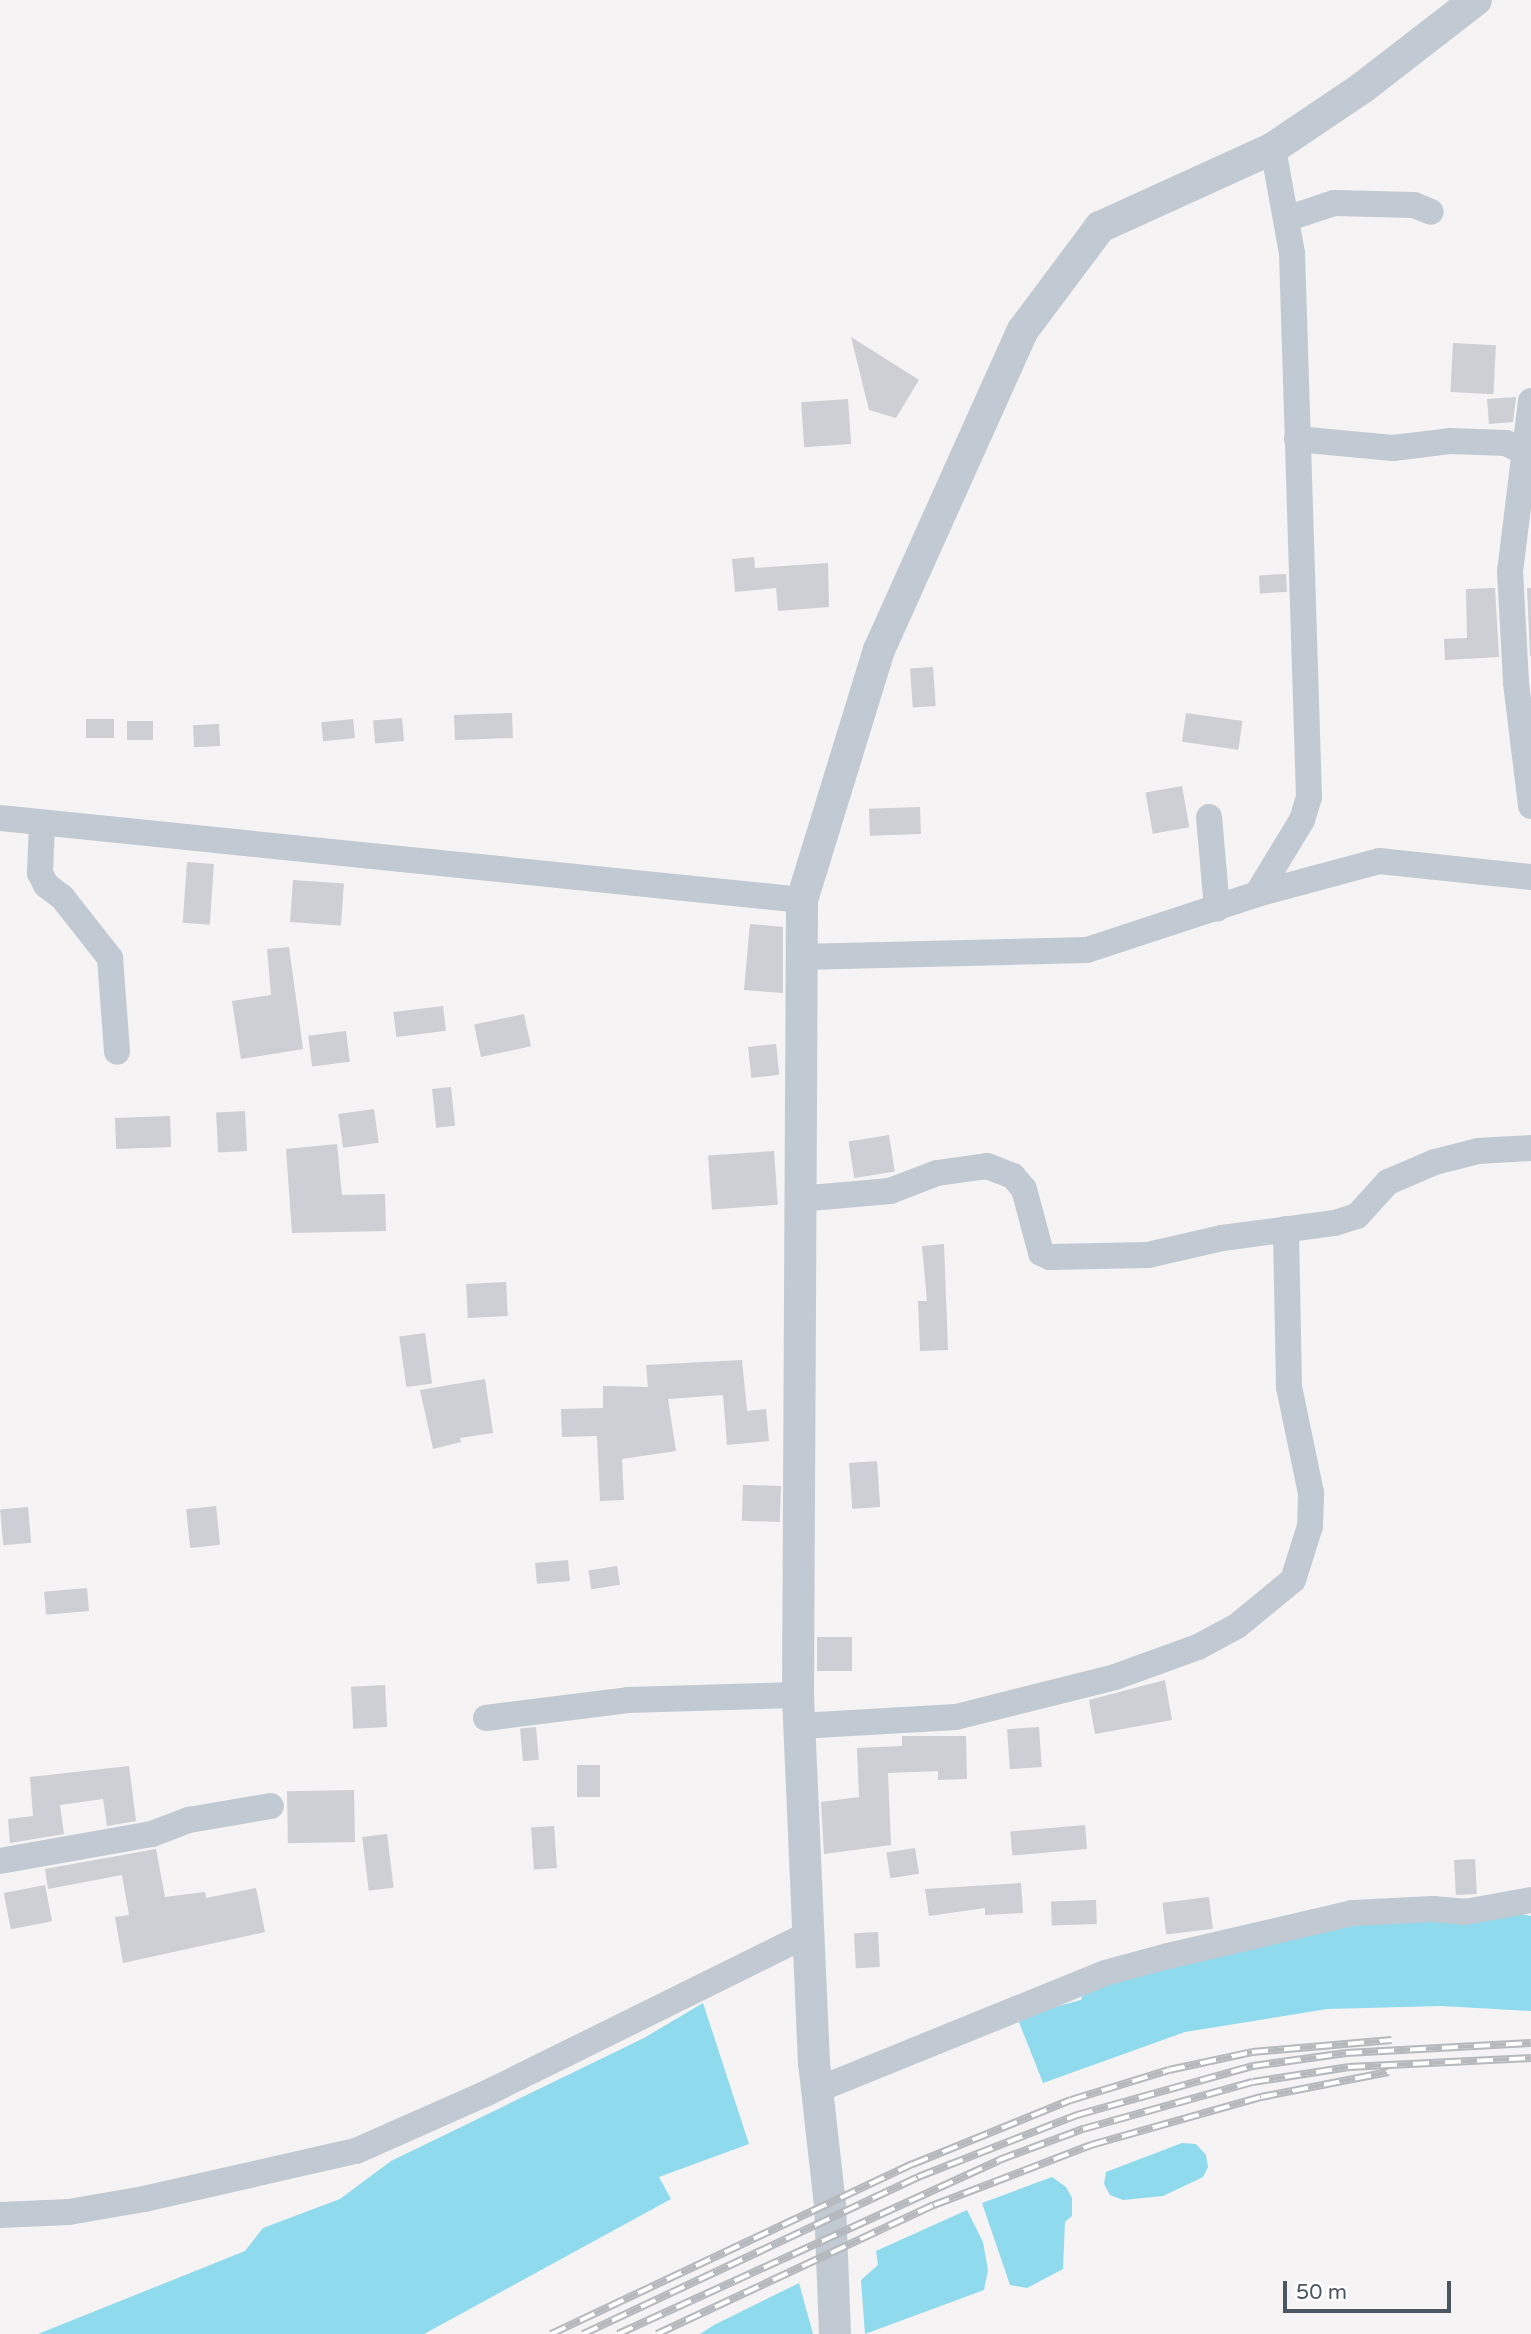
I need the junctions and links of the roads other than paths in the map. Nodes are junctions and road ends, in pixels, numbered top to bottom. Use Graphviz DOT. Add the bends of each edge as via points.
graph roads {
  1 [pos="1476,0"];
  2 [pos="1273,148"];
  3 [pos="1431,212"];
  4 [pos="1289,218"];
  5 [pos="1531,401"];
  6 [pos="1297,439"];
  7 [pos="1528,454"];
  8 [pos="1531,806"];
  9 [pos="1209,817"];
  10 [pos="0,818"];
  11 [pos="42,823"];
  12 [pos="1531,877"];
  13 [pos="1257,894"];
  14 [pos="802,900"];
  15 [pos="1217,909"];
  16 [pos="800,957"];
  17 [pos="117,1052"];
  18 [pos="1531,1148"];
  19 [pos="799,1199"];
  20 [pos="1286,1229"];
  21 [pos="798,1711"];
  22 [pos="486,1718"];
  23 [pos="271,1806"];
  24 [pos="0,1861"];
  25 [pos="1531,1900"];
  26 [pos="808,1934"];
  27 [pos="817,2090"];
  28 [pos="0,2215"];
  29 [pos="835,2334"];
  1 -- 2 [label="street" via="1362,88"];
  2 -- 4 [label="street"];
  2 -- 14 [label="street" via="1100,226 1023,330 879,650"];
  3 -- 4 [label="street" via="1414,205 1334,204"];
  4 -- 6 [label="street"];
  5 -- 7 [label="street"];
  6 -- 7 [label="street" via="1393,448 1450,441 1506,443"];
  6 -- 13 [label="street" via="1303,495 1298,550 1310,730 1309,797 1301,820"];
  7 -- 8 [label="street" via="1510,570 1516,683"];
  9 -- 15 [label="street"];
  10 -- 11 [label="street"];
  11 -- 14 [label="street"];
  11 -- 17 [label="street" via="40,873 46,885 110,958"];
  12 -- 13 [label="street" via="1378,861"];
  13 -- 15 [label="street"];
  14 -- 16 [label="street"];
  15 -- 16 [label="street" via="1087,950"];
  16 -- 19 [label="street"];
  18 -- 20 [label="street" via="1454,1155 1388,1182 1357,1216"];
  19 -- 20 [label="street" via="890,1191 937,1173 987,1166 1013,1175 1024,1189 1041,1253 1050,1258 1148,1255"];
  19 -- 21 [label="street"];
  20 -- 21 [label="street" via="1289,1387 1311,1493 1310,1527 1293,1580 1237,1626 1208,1642 1115,1676 956,1717"];
  21 -- 22 [label="street" via="628,1700"];
  21 -- 26 [label="street"];
  23 -- 24 [label="street" via="189,1820 152,1834"];
  25 -- 27 [label="street" via="1465,1912 1353,1913 1156,1959 1105,1973"];
  26 -- 27 [label="street"];
  26 -- 28 [label="street" via="487,2093 356,2151 145,2199 69,2212"];
  27 -- 29 [label="street" via="830,2205"];
}
